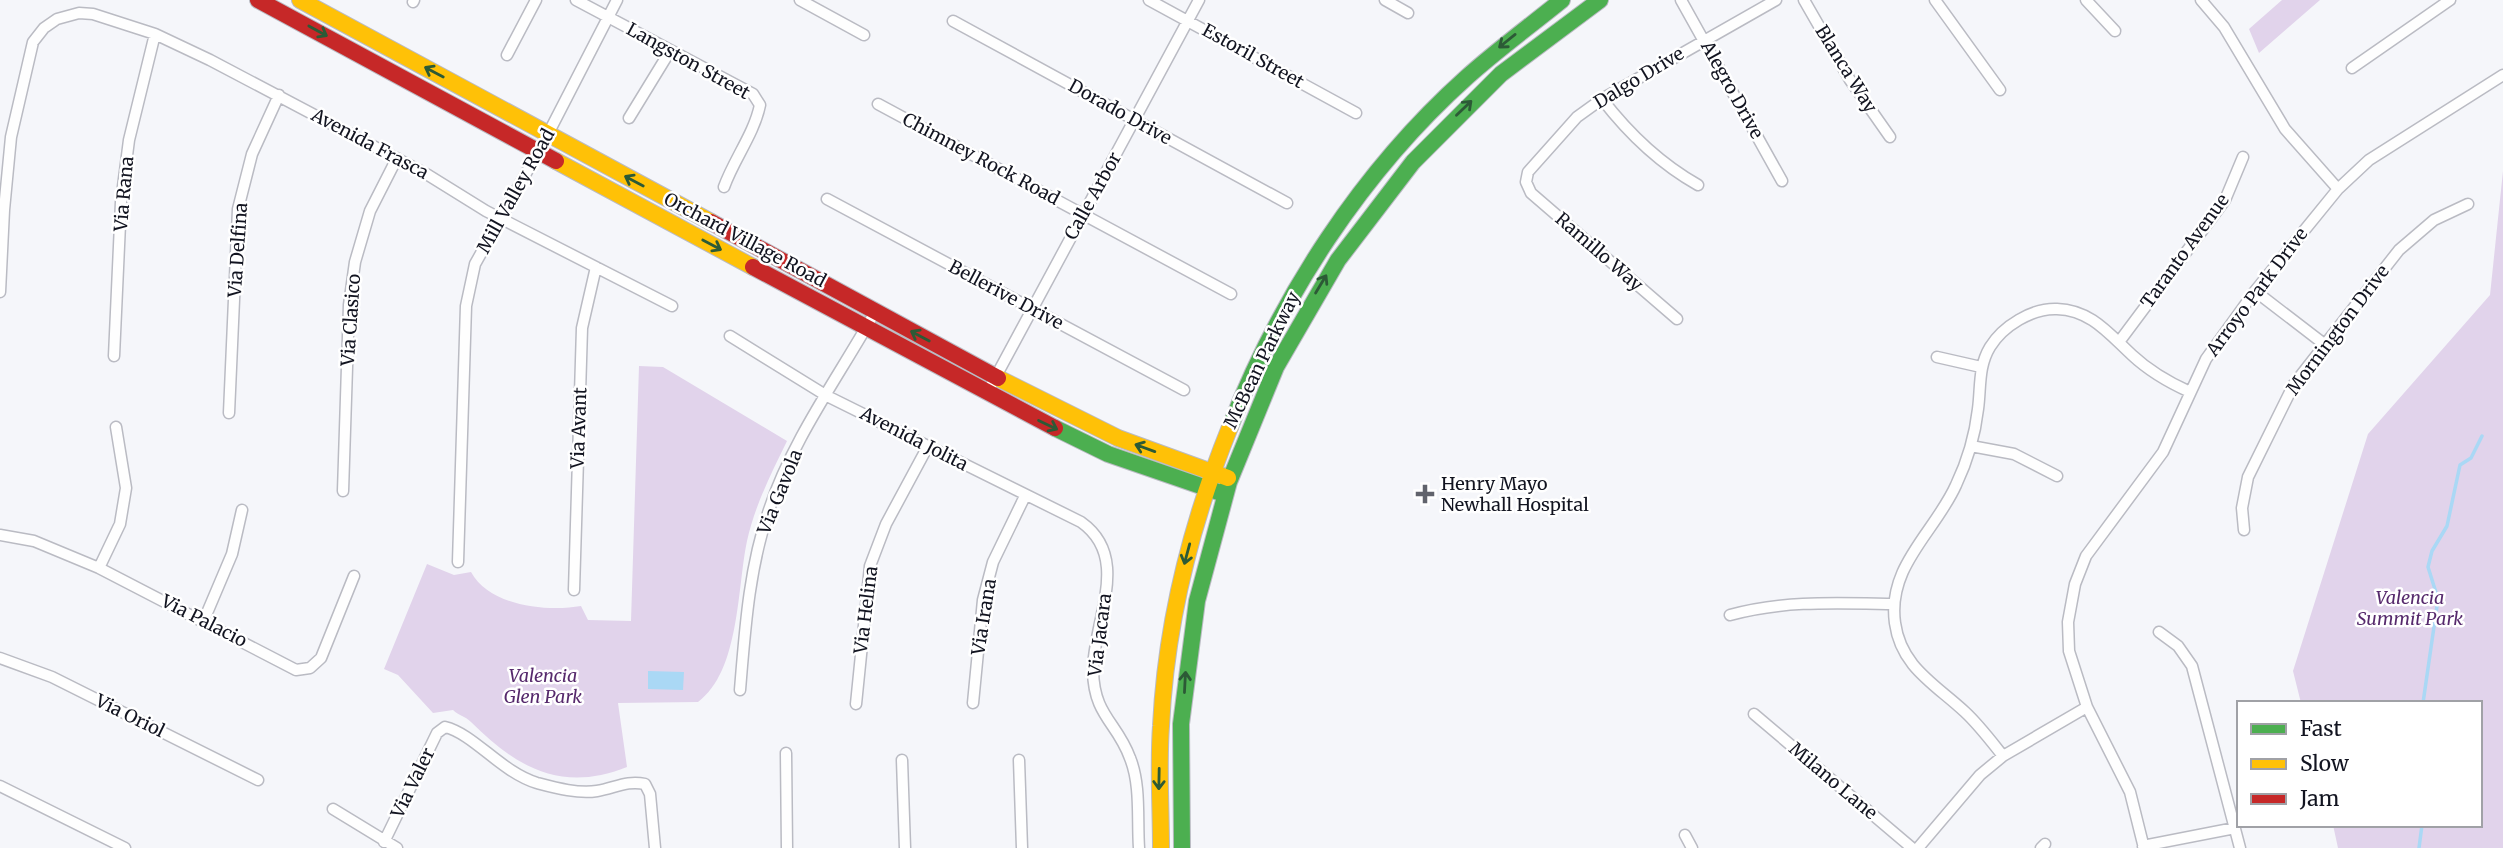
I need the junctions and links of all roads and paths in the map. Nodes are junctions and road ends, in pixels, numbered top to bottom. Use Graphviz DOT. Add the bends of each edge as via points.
graph roads {
  1 [pos="258,0"];
  2 [pos="300,0"];
  3 [pos="536,0"];
  4 [pos="576,0"];
  5 [pos="617,0"];
  6 [pos="800,0"];
  7 [pos="1149,0"];
  8 [pos="1199,0"];
  9 [pos="1385,0"];
  10 [pos="1562,0"];
  11 [pos="1600,0"];
  12 [pos="1681,0"];
  13 [pos="1776,0"];
  14 [pos="1804,0"];
  15 [pos="1935,0"];
  16 [pos="2086,0"];
  17 [pos="2201,0"];
  18 [pos="2451,0"];
  19 [pos="1408,13"];
  20 [pos="607,17"];
  21 [pos="953,21"];
  22 [pos="1188,21"];
  23 [pos="2115,31"];
  24 [pos="155,34"];
  25 [pos="864,35"];
  26 [pos="1703,40"];
  27 [pos="670,51"];
  28 [pos="507,55"];
  29 [pos="2352,68"];
  30 [pos="2503,75"];
  31 [pos="2000,90"];
  32 [pos="279,95"];
  33 [pos="1602,99"];
  34 [pos="878,104"];
  35 [pos="1356,113"];
  36 [pos="629,118"];
  37 [pos="1135,120"];
  38 [pos="548,134"];
  39 [pos="1890,137"];
  40 [pos="537,153"];
  41 [pos="2243,157"];
  42 [pos="397,158"];
  43 [pos="1782,181"];
  44 [pos="1526,182"];
  45 [pos="1698,185"];
  46 [pos="724,187"];
  47 [pos="1362,189"];
  48 [pos="2338,189"];
  49 [pos="827,199"];
  50 [pos="1287,203"];
  51 [pos="2468,204"];
  52 [pos="1084,214"];
  53 [pos="499,218"];
  54 [pos="1361,225"];
  55 [pos="596,267"];
  56 [pos="2255,291"];
  57 [pos="0,292"];
  58 [pos="1231,294"];
  59 [pos="672,306"];
  60 [pos="1032,309"];
  61 [pos="875,312"];
  62 [pos="1677,319"];
  63 [pos="866,328"];
  64 [pos="730,336"];
  65 [pos="2119,342"];
  66 [pos="2324,344"];
  67 [pos="114,356"];
  68 [pos="1937,357"];
  69 [pos="1981,367"];
  70 [pos="996,377"];
  71 [pos="1184,390"];
  72 [pos="2190,392"];
  73 [pos="987,393"];
  74 [pos="827,396"];
  75 [pos="229,412"];
  76 [pos="116,427"];
  77 [pos="928,446"];
  78 [pos="1971,446"];
  79 [pos="1209,471"];
  80 [pos="2057,476"];
  81 [pos="1226,486"];
  82 [pos="1204,488"];
  83 [pos="343,491"];
  84 [pos="1025,496"];
  85 [pos="242,510"];
  86 [pos="2244,530"];
  87 [pos="0,536"];
  88 [pos="1100,539"];
  89 [pos="458,562"];
  90 [pos="99,568"];
  91 [pos="354,576"];
  92 [pos="574,590"];
  93 [pos="1894,604"];
  94 [pos="1730,615"];
  95 [pos="204,620"];
  96 [pos="2160,632"];
  97 [pos="0,658"];
  98 [pos="740,690"];
  99 [pos="973,703"];
  100 [pos="856,704"];
  101 [pos="2087,707"];
  102 [pos="1754,714"];
  103 [pos="786,753"];
  104 [pos="2003,756"];
  105 [pos="902,760"];
  106 [pos="1019,760"];
  107 [pos="258,780"];
  108 [pos="0,786"];
  109 [pos="333,809"];
  110 [pos="2235,828"];
  111 [pos="1685,835"];
  112 [pos="384,842"];
  113 [pos="2144,847"];
  114 [pos="125,848"];
  115 [pos="397,848"];
  116 [pos="655,848"];
  117 [pos="788,848"];
  118 [pos="905,848"];
  119 [pos="1022,848"];
  120 [pos="1139,848"];
  121 [pos="1161,848"];
  122 [pos="1182,848"];
  123 [pos="1692,848"];
  124 [pos="1912,848"];
  125 [pos="1918,848"];
  126 [pos="2240,848"];
  1 -- 40 [label="main road, Orchard Village Road, one-way"];
  38 -- 2 [label="main road, Orchard Village Road, one-way"];
  3 -- 28 [label="street"];
  4 -- 20 [label="street, Langston Street"];
  5 -- 20 [label="street, Mill Valley Road"];
  6 -- 25 [label="street"];
  7 -- 22 [label="street, Estoril Street"];
  8 -- 22 [label="street, Calle Arbor"];
  9 -- 19 [label="street"];
  10 -- 47 [label="main road, McBean Parkway, one-way" via="1490,55 1442,100"];
  54 -- 11 [label="main road, McBean Parkway, one-way" via="1460,111 1561,26"];
  12 -- 26 [label="street, Alegro Drive"];
  13 -- 26 [label="street, Dalgo Drive"];
  14 -- 39 [label="street, Blanca Way" via="1850,80"];
  15 -- 31 [label="street"];
  16 -- 23 [label="street"];
  17 -- 48 [label="street" via="2224,27 2285,129"];
  18 -- 29 [label="street"];
  20 -- 27 [label="street, Langston Street"];
  20 -- 38 [label="street, Mill Valley Road"];
  21 -- 37 [label="street, Dorado Drive"];
  22 -- 35 [label="street, Estoril Street"];
  22 -- 37 [label="street, Calle Arbor"];
  24 -- 32 [label="street, Avenida Frasca"];
  24 -- 57 [label="street, Avenida Frasca" via="79,13 57,19 33,42 11,137"];
  24 -- 67 [label="street, Via Rana" via="129,140 121,202"];
  26 -- 33 [label="street, Dalgo Drive"];
  26 -- 43 [label="street, Alegro Drive"];
  27 -- 36 [label="street"];
  27 -- 46 [label="street, Langston Street" via="753,94 760,105"];
  30 -- 48 [label="street, Arroyo Park Drive" via="2369,160"];
  32 -- 42 [label="street, Avenida Frasca"];
  32 -- 75 [label="street, Via Delfina" via="251,154 238,209"];
  33 -- 44 [label="street, Dalgo Drive" via="1577,117 1528,172"];
  33 -- 45 [label="street" via="1640,143"];
  34 -- 52 [label="street, Chimney Rock Road"];
  37 -- 50 [label="street, Dorado Drive"];
  37 -- 52 [label="street, Calle Arbor"];
  38 -- 40 [label="street, Mill Valley Road"];
  61 -- 38 [label="main road, Orchard Village Road, one-way"];
  40 -- 53 [label="street, Mill Valley Road"];
  40 -- 63 [label="main road, Orchard Village Road, one-way"];
  41 -- 65 [label="street, Taranto Avenue" via="2225,200"];
  42 -- 53 [label="street, Avenida Frasca"];
  42 -- 83 [label="street, Via Clasico" via="370,211 355,262 349,305"];
  44 -- 62 [label="street, Ramillo Way" via="1531,194"];
  47 -- 54 [label="main road" via="1357,206"];
  47 -- 79 [label="main road, McBean Parkway" via="1285,303"];
  48 -- 56 [label="street, Arroyo Park Drive"];
  49 -- 60 [label="street, Bellerive Drive"];
  51 -- 66 [label="street, Mornington Drive" via="2434,220 2399,250"];
  52 -- 58 [label="street, Chimney Rock Road"];
  52 -- 60 [label="street, Calle Arbor"];
  53 -- 55 [label="street, Avenida Frasca"];
  53 -- 89 [label="street, Mill Valley Road" via="475,264 466,306"];
  81 -- 54 [label="main road, McBean Parkway, one-way" via="1303,315"];
  55 -- 59 [label="street, Avenida Frasca"];
  55 -- 92 [label="street, Via Avant" via="582,328"];
  56 -- 66 [label="street"];
  56 -- 72 [label="street, Arroyo Park Drive" via="2206,359"];
  60 -- 70 [label="street, Calle Arbor"];
  60 -- 71 [label="street, Bellerive Drive"];
  61 -- 63 [label="street, Via Gavola"];
  70 -- 61 [label="main road, Orchard Village Road, one-way"];
  63 -- 73 [label="main road, Orchard Village Road"];
  63 -- 74 [label="street, Via Gavola"];
  64 -- 74 [label="street, Avenida Jolita"];
  65 -- 69 [label="street" via="2082,314 2056,309 2030,314 2005,330"];
  65 -- 72 [label="street" via="2156,373"];
  66 -- 86 [label="street, Mornington Drive" via="2294,384 2248,477 2242,508"];
  68 -- 69 [label="street"];
  69 -- 78 [label="street"];
  70 -- 73 [label="street, Calle Arbor"];
  79 -- 70 [label="main road, Orchard Village Road, one-way" via="1109,434"];
  72 -- 101 [label="street, Arroyo Park Drive" via="2163,452 2098,535 2075,584 2068,622 2069,651"];
  73 -- 82 [label="main road, Orchard Village Road, one-way" via="1108,454"];
  74 -- 77 [label="street, Avenida Jolita"];
  74 -- 98 [label="street, Via Gavola" via="795,450 769,508 755,558"];
  76 -- 90 [label="street" via="126,488 120,524"];
  77 -- 84 [label="street, Avenida Jolita"];
  77 -- 100 [label="street, Via Helina" via="886,524 870,566"];
  78 -- 80 [label="street" via="2014,454"];
  78 -- 93 [label="street" via="1956,486 1903,569"];
  79 -- 81 [label="main road, Orchard Village Road"];
  79 -- 82 [label="main road, McBean Parkway"];
  81 -- 82 [label="main road, Orchard Village Road"];
  122 -- 81 [label="main road, McBean Parkway, one-way" via="1178,805 1186,670 1195,609"];
  82 -- 121 [label="main road, McBean Parkway, one-way" via="1171,616 1162,688"];
  84 -- 88 [label="street, Avenida Jolita" via="1081,522"];
  84 -- 99 [label="street, Via Irana" via="993,562 983,600"];
  85 -- 95 [label="street" via="232,554"];
  87 -- 90 [label="street, Via Palacio" via="34,541"];
  88 -- 120 [label="street, Via Jacara" via="1108,568 1093,663 1094,687 1102,712 1133,766"];
  90 -- 95 [label="street, Via Palacio"];
  91 -- 95 [label="street, Via Palacio" via="321,658 310,668 296,670"];
  93 -- 94 [label="street" via="1810,602 1762,606"];
  93 -- 104 [label="street" via="1906,657 1924,679 1975,722"];
  96 -- 110 [label="street" via="2178,646 2192,666"];
  97 -- 107 [label="street, Via Oriol" via="52,677"];
  101 -- 104 [label="street"];
  101 -- 113 [label="street, Arroyo Park Drive" via="2130,792"];
  102 -- 124 [label="street, Milano Lane"];
  103 -- 117 [label="street"];
  104 -- 125 [label="street" via="1980,775"];
  105 -- 118 [label="street"];
  106 -- 119 [label="street"];
  108 -- 114 [label="street"];
  109 -- 112 [label="street"];
  110 -- 113 [label="street"];
  110 -- 126 [label="street"];
  111 -- 123 [label="street"];
  112 -- 115 [label="street"];
  112 -- 116 [label="street, Via Valer" via="436,733 445,727 458,730 508,770 534,782 564,790 596,791 631,781 645,784"];
}
